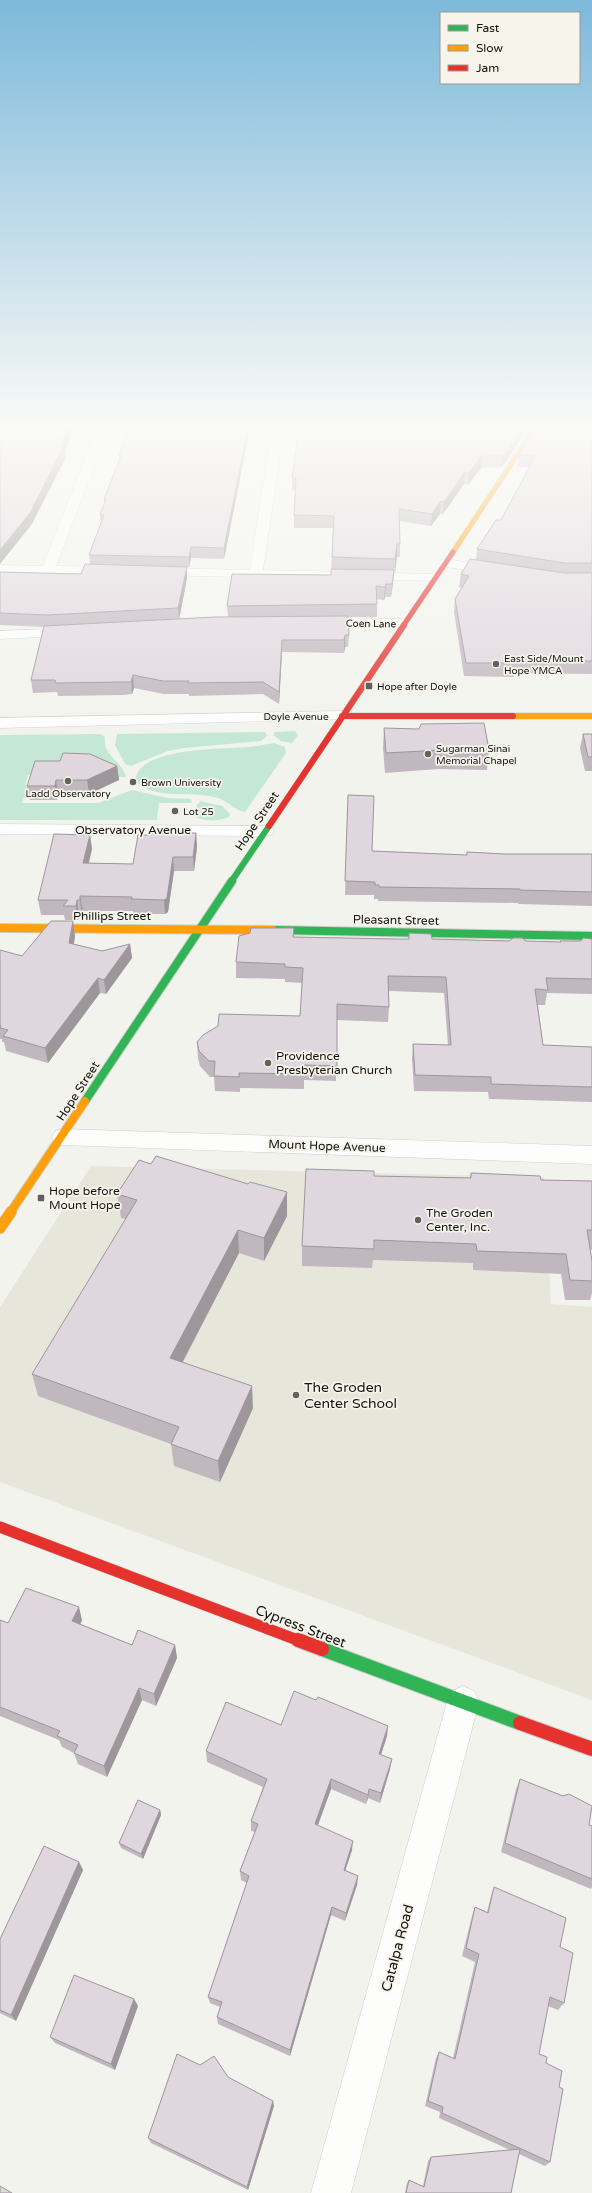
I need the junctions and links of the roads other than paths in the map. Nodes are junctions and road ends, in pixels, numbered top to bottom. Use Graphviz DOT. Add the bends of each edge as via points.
graph roads {
  1 [pos="63,530"];
  2 [pos="262,530"];
  3 [pos="467,530"];
  4 [pos="446,563"];
  5 [pos="0,569"];
  6 [pos="48,570"];
  7 [pos="125,571"];
  8 [pos="141,572"];
  9 [pos="256,573"];
  10 [pos="512,574"];
  11 [pos="436,578"];
  12 [pos="309,622"];
  13 [pos="406,623"];
  14 [pos="89,631"];
  15 [pos="0,635"];
  16 [pos="342,716"];
  17 [pos="592,716"];
  18 [pos="0,722"];
  19 [pos="0,829"];
  20 [pos="265,831"];
  21 [pos="0,928"];
  22 [pos="200,928"];
  23 [pos="592,936"];
  24 [pos="63,1137"];
  25 [pos="592,1155"];
  26 [pos="0,1228"];
  27 [pos="0,1527"];
  28 [pos="463,1702"];
  29 [pos="592,1749"];
  30 [pos="331,2193"];
  1 -- 6 [label="street"];
  2 -- 9 [label="street"];
  3 -- 4 [label="main road, Hope Street"];
  4 -- 10 [label="street"];
  4 -- 11 [label="main road, Hope Street"];
  5 -- 6 [label="street"];
  6 -- 7 [label="street"];
  8 -- 9 [label="street"];
  9 -- 11 [label="street"];
  11 -- 13 [label="main road, Hope Street"];
  12 -- 13 [label="street, Coen Lane"];
  13 -- 16 [label="main road, Hope Street"];
  14 -- 15 [label="street"];
  16 -- 17 [label="main road, Doyle Avenue"];
  16 -- 18 [label="street, Doyle Avenue"];
  16 -- 20 [label="main road, Hope Street"];
  19 -- 20 [label="street, Observatory Avenue"];
  20 -- 22 [label="main road, Hope Street"];
  21 -- 22 [label="main road, Phillips Street"];
  22 -- 23 [label="main road, Pleasant Street"];
  22 -- 24 [label="main road, Hope Street"];
  24 -- 25 [label="street, Mount Hope Avenue"];
  24 -- 26 [label="main road, Hope Street"];
  27 -- 28 [label="main road, Cypress Street"];
  28 -- 29 [label="main road, Cypress Street"];
  28 -- 30 [label="street, Catalpa Road"];
}
